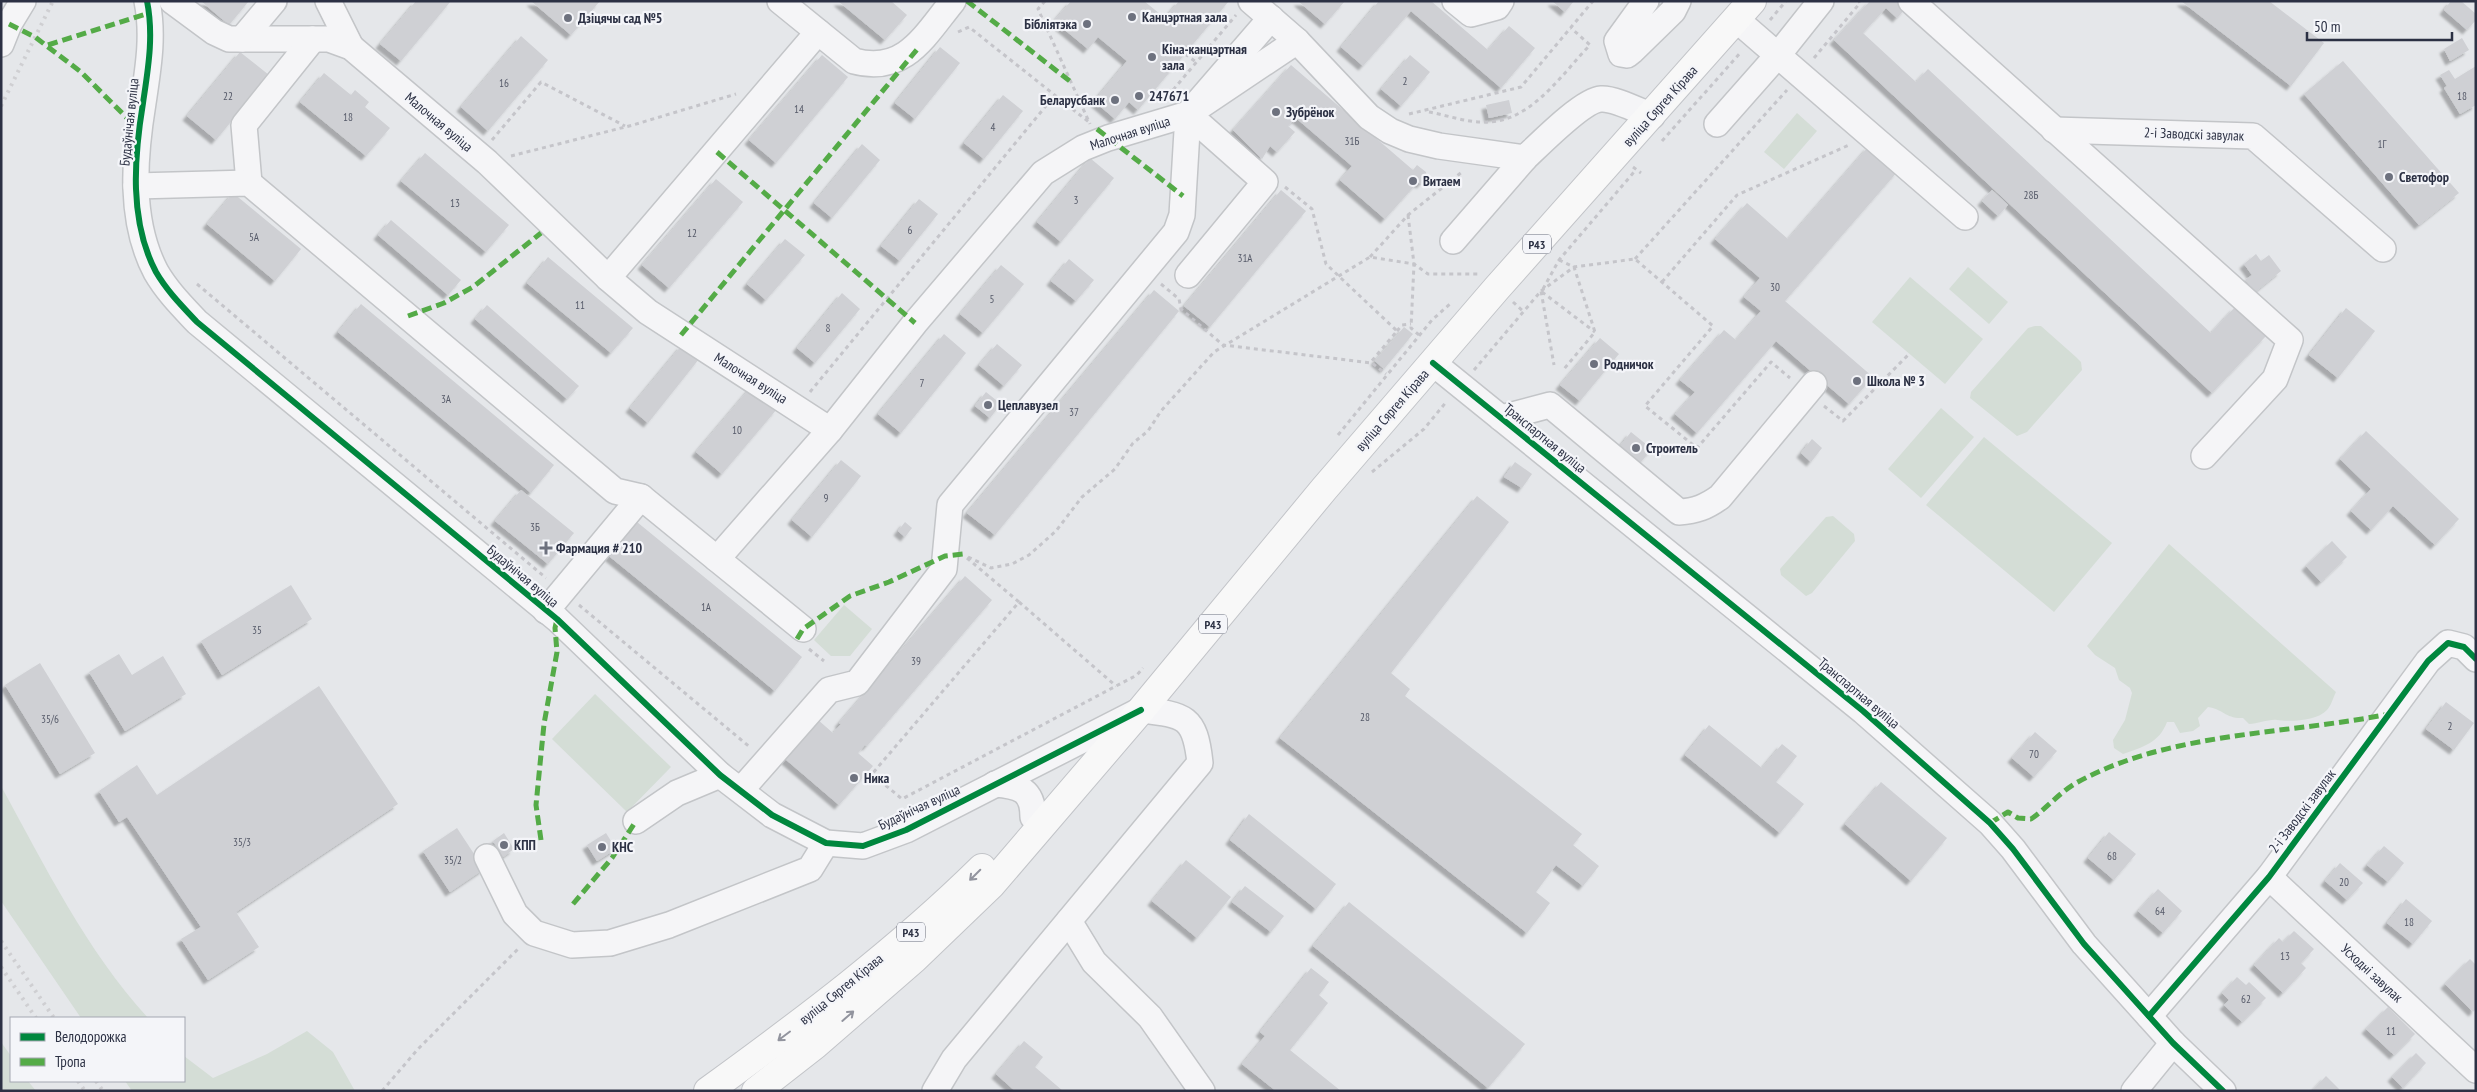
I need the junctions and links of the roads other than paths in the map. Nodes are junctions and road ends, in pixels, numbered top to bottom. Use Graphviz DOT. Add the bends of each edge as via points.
graph roads {
  1 [pos="23,1"];
  2 [pos="146,1"];
  3 [pos="172,1"];
  4 [pos="274,1"];
  5 [pos="328,1"];
  6 [pos="780,1"];
  7 [pos="953,1"];
  8 [pos="1455,1"];
  9 [pos="1501,1"];
  10 [pos="1646,1"];
  11 [pos="1678,1"];
  12 [pos="1822,1"];
  13 [pos="1911,1"];
  14 [pos="1246,5"];
  15 [pos="1747,13"];
  16 [pos="1270,18"];
  17 [pos="4,30"];
  18 [pos="818,32"];
  19 [pos="242,39"];
  20 [pos="313,39"];
  21 [pos="1297,41"];
  22 [pos="351,48"];
  23 [pos="1778,54"];
  24 [pos="1188,114"];
  25 [pos="1652,116"];
  26 [pos="1717,124"];
  27 [pos="2054,130"];
  28 [pos="1525,158"];
  29 [pos="249,183"];
  30 [pos="136,186"];
  31 [pos="1965,217"];
  32 [pos="1453,240"];
  33 [pos="2383,249"];
  34 [pos="1188,275"];
  35 [pos="608,278"];
  36 [pos="1433,363"];
  37 [pos="1811,388"];
  38 [pos="1501,418"];
  39 [pos="830,430"];
  40 [pos="2204,456"];
  41 [pos="641,497"];
  42 [pos="717,559"];
  43 [pos="546,611"];
  44 [pos="803,637"];
  45 [pos="2476,659"];
  46 [pos="1141,710"];
  47 [pos="1089,750"];
  48 [pos="720,776"];
  49 [pos="995,784"];
  50 [pos="740,790"];
  51 [pos="1033,818"];
  52 [pos="636,821"];
  53 [pos="826,843"];
  54 [pos="487,856"];
  55 [pos="2269,876"];
  56 [pos="1069,921"];
  57 [pos="2149,1016"];
  58 [pos="2173,1043"];
  59 [pos="2476,1070"];
  60 [pos="708,1091"];
  61 [pos="756,1091"];
  62 [pos="935,1091"];
  63 [pos="1202,1091"];
  64 [pos="2134,1091"];
  65 [pos="2223,1091"];
  1 -- 17 [label="street"];
  2 -- 30 [label="street, Будаўнічая вуліца" via="150,42"];
  3 -- 19 [label="street, Малочная вуліца" via="214,32 229,39"];
  4 -- 19 [label="street"];
  5 -- 22 [label="street"];
  6 -- 18 [label="street"];
  7 -- 18 [label="street" via="912,51 882,64 854,61"];
  8 -- 9 [label="street" via="1471,14 1497,7"];
  10 -- 11 [label="street" via="1617,41 1622,54 1632,51 1673,11"];
  12 -- 23 [label="street"];
  13 -- 27 [label="street"];
  14 -- 16 [label="street"];
  15 -- 23 [label="street"];
  15 -- 25 [label="main road, вуліца Сяргея Кірава / Р43"];
  16 -- 21 [label="street"];
  16 -- 24 [label="street, Малочная вуліца"];
  18 -- 35 [label="street"];
  19 -- 20 [label="street, Малочная вуліца"];
  20 -- 22 [label="street, Малочная вуліца" via="329,40"];
  20 -- 29 [label="street" via="244,125"];
  21 -- 24 [label="street"];
  21 -- 28 [label="street" via="1369,117 1409,140"];
  22 -- 35 [label="street, Малочная вуліца" via="483,159"];
  23 -- 26 [label="street"];
  23 -- 31 [label="street"];
  24 -- 34 [label="street" via="1265,182"];
  24 -- 39 [label="street, Малочная вуліца" via="1100,141 1043,173 915,323"];
  24 -- 50 [label="street" via="1182,215 1176,232 950,505 944,569 856,683 829,690"];
  25 -- 28 [label="street" via="1600,98 1585,105"];
  25 -- 36 [label="main road, вуліца Сяргея Кірава / Р43"];
  27 -- 33 [label="street, 2-і Заводскі завулак" via="2253,136"];
  27 -- 40 [label="street" via="2290,340 2275,379"];
  28 -- 32 [label="street"];
  29 -- 30 [label="street"];
  29 -- 41 [label="street" via="615,491"];
  30 -- 43 [label="street, Будаўнічая вуліца" via="146,250 173,296 197,322"];
  35 -- 39 [label="street, Малочная вуліца" via="681,335"];
  36 -- 38 [label="street, Транспартная вуліца"];
  36 -- 46 [label="main road, вуліца Сяргея Кірава / Р43"];
  37 -- 38 [label="street" via="1720,497 1706,508 1691,511 1679,512 1550,405"];
  38 -- 57 [label="street, Транспартная вуліца" via="1864,711 1990,823 2084,944"];
  39 -- 42 [label="street"];
  41 -- 42 [label="street"];
  41 -- 43 [label="street"];
  42 -- 44 [label="street"];
  43 -- 48 [label="street, Будаўнічая вуліца"];
  45 -- 55 [label="street, 2-і Заводскі завулак" via="2464,647 2448,643 2428,661"];
  46 -- 47 [label="main road, вуліца Сяргея Кірава / Р43"];
  46 -- 56 [label="street" via="1171,714 1192,726 1198,739 1200,763"];
  47 -- 49 [label="street, Будаўнічая вуліца"];
  47 -- 51 [label="main road, вуліца Сяргея Кірава / Р43"];
  61 -- 47 [label="main road, вуліца Сяргея Кірава / Р43, one-way" via="914,960 991,886"];
  48 -- 50 [label="street, Будаўнічая вуліца"];
  48 -- 52 [label="street" via="676,793"];
  49 -- 51 [label="street" via="1016,786 1026,792 1033,805"];
  49 -- 53 [label="street, Будаўнічая вуліца" via="906,830 863,846"];
  50 -- 53 [label="street, Будаўнічая вуліца" via="772,815"];
  51 -- 60 [label="main road, вуліца Сяргея Кірава / Р43, one-way" via="969,881 903,939 787,1034"];
  53 -- 54 [label="street" via="810,869 669,925 610,943 572,945 534,933 515,914"];
  55 -- 57 [label="street, 2-і Заводскі завулак"];
  55 -- 59 [label="street, Усходні завулак"];
  56 -- 62 [label="street" via="954,1059"];
  56 -- 63 [label="street" via="1094,962 1150,1017"];
  57 -- 58 [label="street, Транспартная вуліца"];
  58 -- 64 [label="street"];
  58 -- 65 [label="street, Транспартная вуліца"];
}
